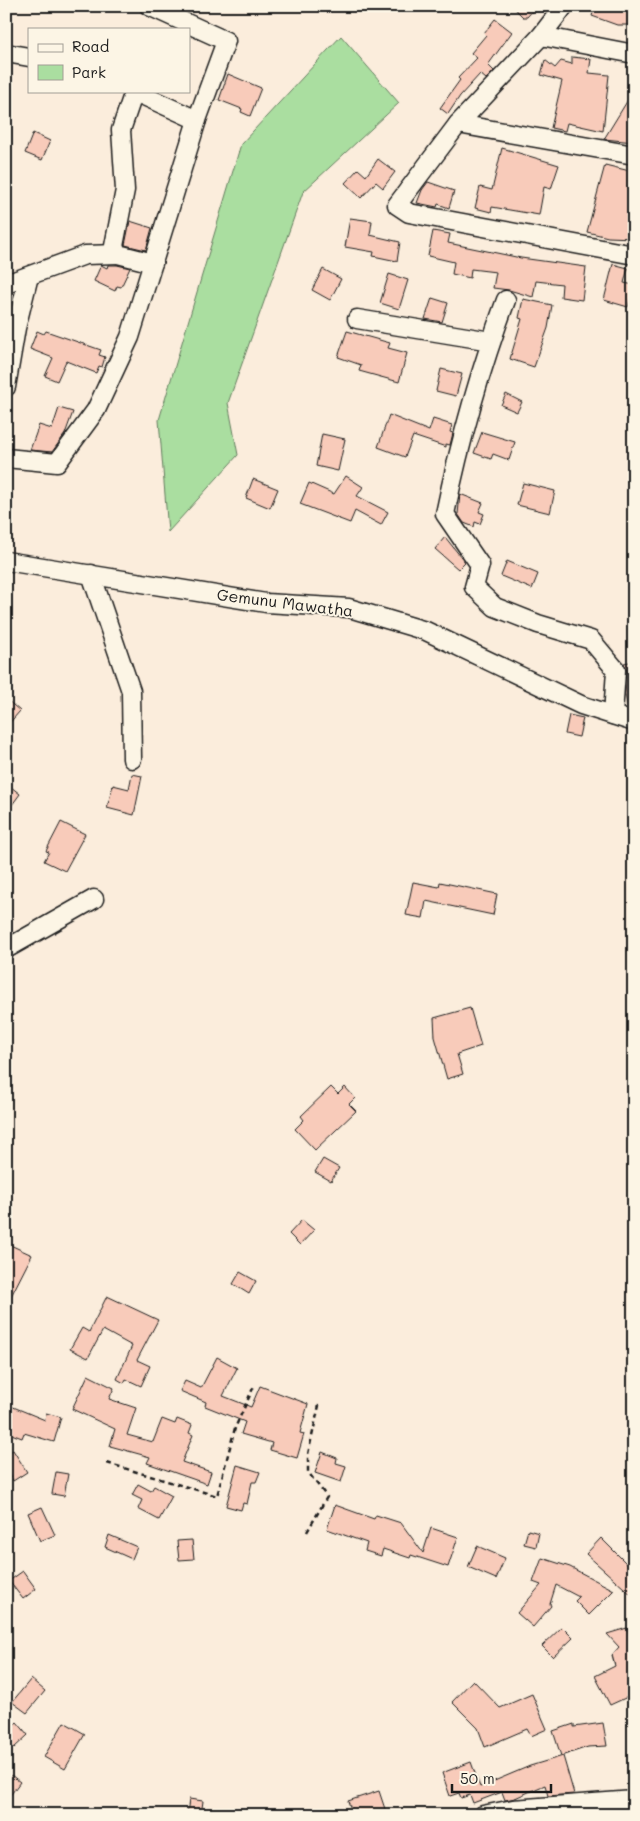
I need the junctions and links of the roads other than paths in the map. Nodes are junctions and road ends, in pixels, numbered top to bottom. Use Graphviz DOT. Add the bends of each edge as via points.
graph roads {
  1 [pos="149,6"];
  2 [pos="564,6"];
  3 [pos="541,36"];
  4 [pos="6,53"];
  5 [pos="634,54"];
  6 [pos="28,57"];
  7 [pos="134,92"];
  8 [pos="197,120"];
  9 [pos="458,124"];
  10 [pos="634,155"];
  11 [pos="118,254"];
  12 [pos="634,256"];
  13 [pos="153,263"];
  14 [pos="29,276"];
  15 [pos="6,284"];
  16 [pos="506,300"];
  17 [pos="357,319"];
  18 [pos="491,341"];
  19 [pos="6,387"];
  20 [pos="6,458"];
  21 [pos="6,561"];
  22 [pos="91,574"];
  23 [pos="613,715"];
  24 [pos="634,722"];
  25 [pos="132,759"];
  26 [pos="94,899"];
  27 [pos="6,948"];
  28 [pos="634,1800"];
  29 [pos="483,1815"];
  1 -- 8 [label="street" via="226,40"];
  2 -- 3 [label="street"];
  3 -- 5 [label="street"];
  3 -- 9 [label="street"];
  4 -- 6 [label="street"];
  7 -- 8 [label="street"];
  7 -- 11 [label="street" via="122,130 125,190 114,246"];
  8 -- 13 [label="street"];
  9 -- 10 [label="street"];
  9 -- 12 [label="street" via="397,205 410,213"];
  11 -- 13 [label="street"];
  11 -- 14 [label="street" via="85,254"];
  13 -- 20 [label="street" via="130,337 96,410 57,463"];
  14 -- 15 [label="street"];
  14 -- 19 [label="street"];
  16 -- 18 [label="street"];
  17 -- 18 [label="street"];
  18 -- 23 [label="street" via="458,451 445,514 480,565 474,587 496,607 591,640 616,670"];
  21 -- 22 [label="street, Gemunu Mawatha"];
  22 -- 23 [label="street, Gemunu Mawatha" via="266,603 349,608 426,631 581,705"];
  22 -- 25 [label="street" via="131,691"];
  23 -- 24 [label="street, Gemunu Mawatha"];
  26 -- 27 [label="street"];
  28 -- 29 [label="street"];
}
